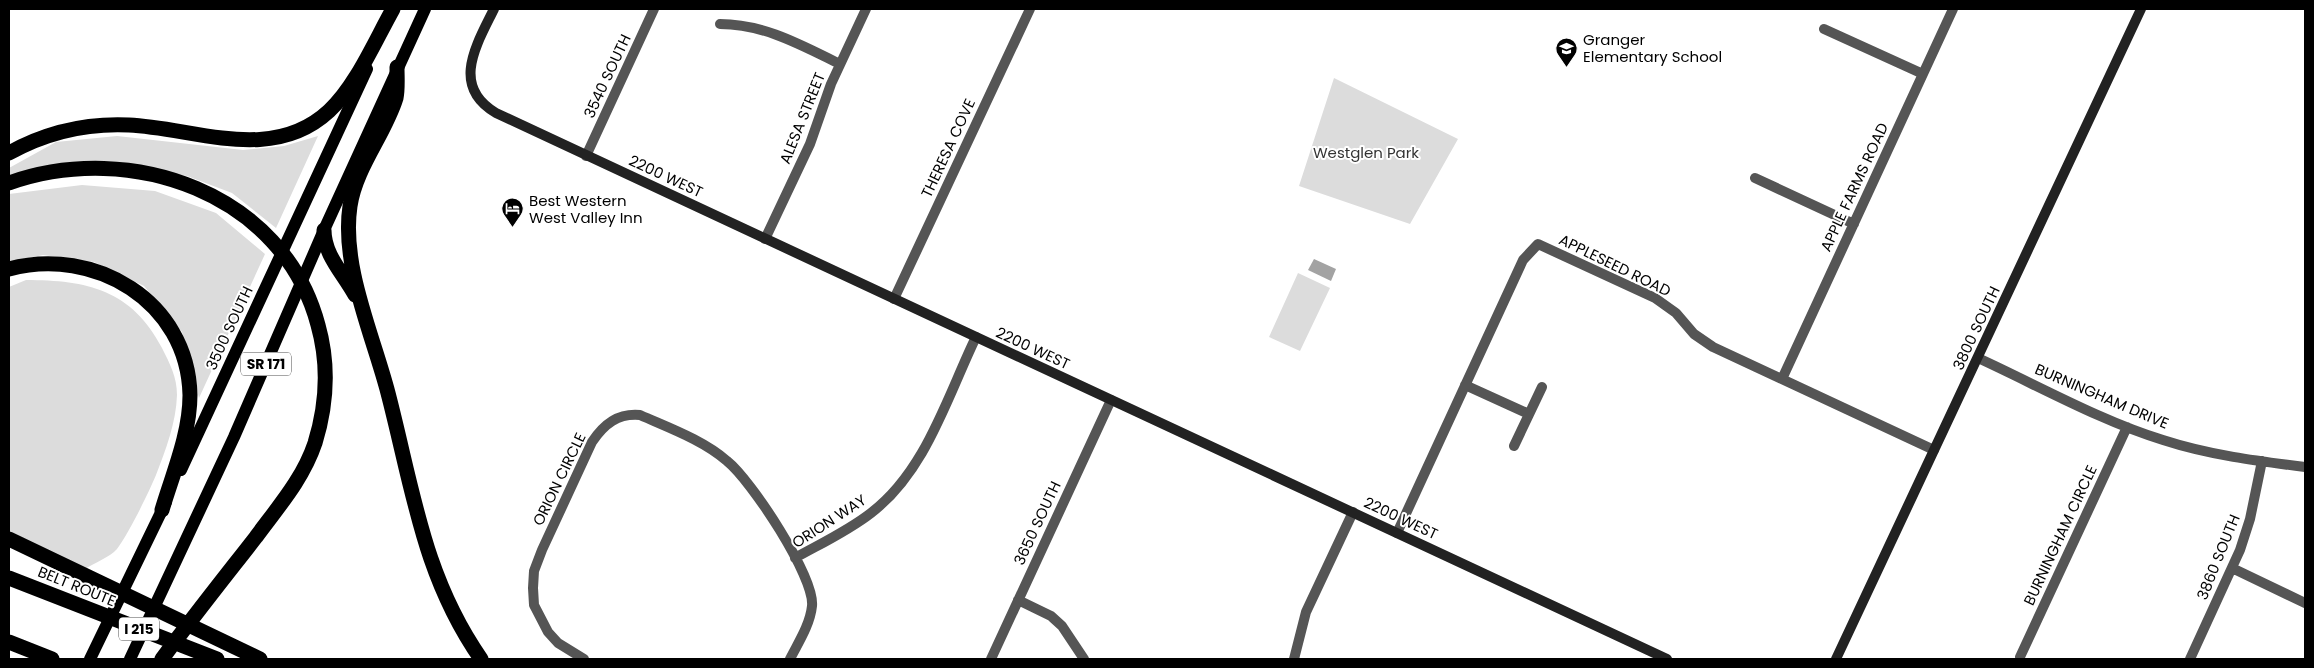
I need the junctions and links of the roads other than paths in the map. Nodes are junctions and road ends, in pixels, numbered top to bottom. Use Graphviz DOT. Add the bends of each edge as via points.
graph roads {
  1 [pos="394,9"];
  2 [pos="424,9"];
  3 [pos="494,9"];
  4 [pos="654,9"];
  5 [pos="866,9"];
  6 [pos="1030,9"];
  7 [pos="1953,9"];
  8 [pos="2141,9"];
  9 [pos="720,24"];
  10 [pos="1824,29"];
  11 [pos="840,64"];
  12 [pos="397,67"];
  13 [pos="1923,74"];
  14 [pos="9,153"];
  15 [pos="586,156"];
  16 [pos="1755,178"];
  17 [pos="9,183"];
  18 [pos="1854,224"];
  19 [pos="324,230"];
  20 [pos="765,239"];
  21 [pos="9,269"];
  22 [pos="894,299"];
  23 [pos="365,317"];
  24 [pos="976,337"];
  25 [pos="1978,358"];
  26 [pos="1782,379"];
  27 [pos="1466,385"];
  28 [pos="1542,387"];
  29 [pos="1111,400"];
  30 [pos="1530,414"];
  31 [pos="2127,427"];
  32 [pos="1514,446"];
  33 [pos="1934,450"];
  34 [pos="2262,461"];
  35 [pos="2305,467"];
  36 [pos="162,510"];
  37 [pos="1353,512"];
  38 [pos="1397,533"];
  39 [pos="9,538"];
  40 [pos="795,558"];
  41 [pos="2232,568"];
  42 [pos="9,578"];
  43 [pos="1018,600"];
  44 [pos="2305,603"];
  45 [pos="9,642"];
  46 [pos="2020,656"];
  47 [pos="52,659"];
  48 [pos="90,659"];
  49 [pos="130,659"];
  50 [pos="162,659"];
  51 [pos="217,659"];
  52 [pos="260,659"];
  53 [pos="481,659"];
  54 [pos="584,659"];
  55 [pos="790,659"];
  56 [pos="991,659"];
  57 [pos="1084,659"];
  58 [pos="1294,659"];
  59 [pos="1667,659"];
  60 [pos="1836,659"];
  61 [pos="2190,659"];
  1 -- 14 [label="highway" via="344,95 322,116 297,131 248,141 147,127 97,126 46,137"];
  1 -- 36 [label="main road, 3500 SOUTH / SR 171"];
  2 -- 12 [label="main road, SR 171"];
  3 -- 15 [label="street, 2200 WEST" via="473,55 471,77 474,91 483,104 496,113"];
  4 -- 15 [label="street, 3540 SOUTH"];
  5 -- 11 [label="street, ALESA STREET"];
  6 -- 22 [label="street, THERESA COVE"];
  7 -- 13 [label="street, APPLE FARMS ROAD"];
  8 -- 25 [label="street, 3800 SOUTH"];
  9 -- 11 [label="street" via="760,28"];
  10 -- 13 [label="street"];
  11 -- 20 [label="street, ALESA STREET" via="810,144"];
  12 -- 19 [label="main road, SR 171"];
  12 -- 23 [label="highway" via="396,97 355,187 350,206 351,257"];
  13 -- 18 [label="street, APPLE FARMS ROAD"];
  15 -- 20 [label="street, 2200 WEST"];
  16 -- 18 [label="street"];
  17 -- 50 [label="highway" via="65,171 105,170 143,174 193,188 245,215 280,248 297,273 316,316 325,357 325,391 314,444 297,480"];
  18 -- 26 [label="street, APPLE FARMS ROAD"];
  19 -- 23 [label="highway" via="324,242 330,256 349,284"];
  19 -- 49 [label="main road, SR 171" via="234,437"];
  20 -- 22 [label="street, 2200 WEST"];
  21 -- 36 [label="highway" via="52,262 100,272 138,294 168,326 186,367 189,409"];
  22 -- 24 [label="street, 2200 WEST"];
  23 -- 53 [label="highway" via="388,393 425,543 453,613"];
  24 -- 29 [label="street, 2200 WEST"];
  24 -- 40 [label="street, ORION WAY" via="928,441 898,487 871,512"];
  25 -- 31 [label="street, BURNINGHAM DRIVE"];
  25 -- 33 [label="street, 3800 SOUTH"];
  26 -- 27 [label="street, APPLESEED ROAD" via="1713,347 1655,298 1538,244 1523,260"];
  26 -- 33 [label="street, APPLESEED ROAD"];
  27 -- 30 [label="street"];
  27 -- 38 [label="street, APPLESEED ROAD"];
  28 -- 30 [label="street"];
  29 -- 37 [label="street, 2200 WEST"];
  29 -- 43 [label="street, 3650 SOUTH"];
  30 -- 32 [label="street"];
  31 -- 34 [label="street, BURNINGHAM DRIVE" via="2198,450"];
  31 -- 46 [label="street, BURNINGHAM CIRCLE"];
  33 -- 60 [label="street, 3800 SOUTH"];
  34 -- 35 [label="street, BURNINGHAM DRIVE"];
  34 -- 41 [label="street, 3860 SOUTH" via="2250,519"];
  36 -- 48 [label="main road, 3500 SOUTH / SR 171"];
  37 -- 38 [label="street, 2200 WEST"];
  37 -- 58 [label="street" via="1306,612"];
  38 -- 59 [label="street, 2200 WEST"];
  39 -- 52 [label="highway"];
  40 -- 54 [label="street, ORION CIRCLE" via="754,491 727,461 688,436 640,415 625,415 613,420 592,442 534,571 534,605 540,618 558,643"];
  40 -- 55 [label="street, ORION WAY" via="810,589 812,606"];
  41 -- 44 [label="street"];
  41 -- 61 [label="street, 3860 SOUTH"];
  42 -- 51 [label="highway, BELT ROUTE / I 215"];
  43 -- 56 [label="street, 3650 SOUTH"];
  43 -- 57 [label="street" via="1051,616 1062,626"];
  45 -- 47 [label="highway"];
}
